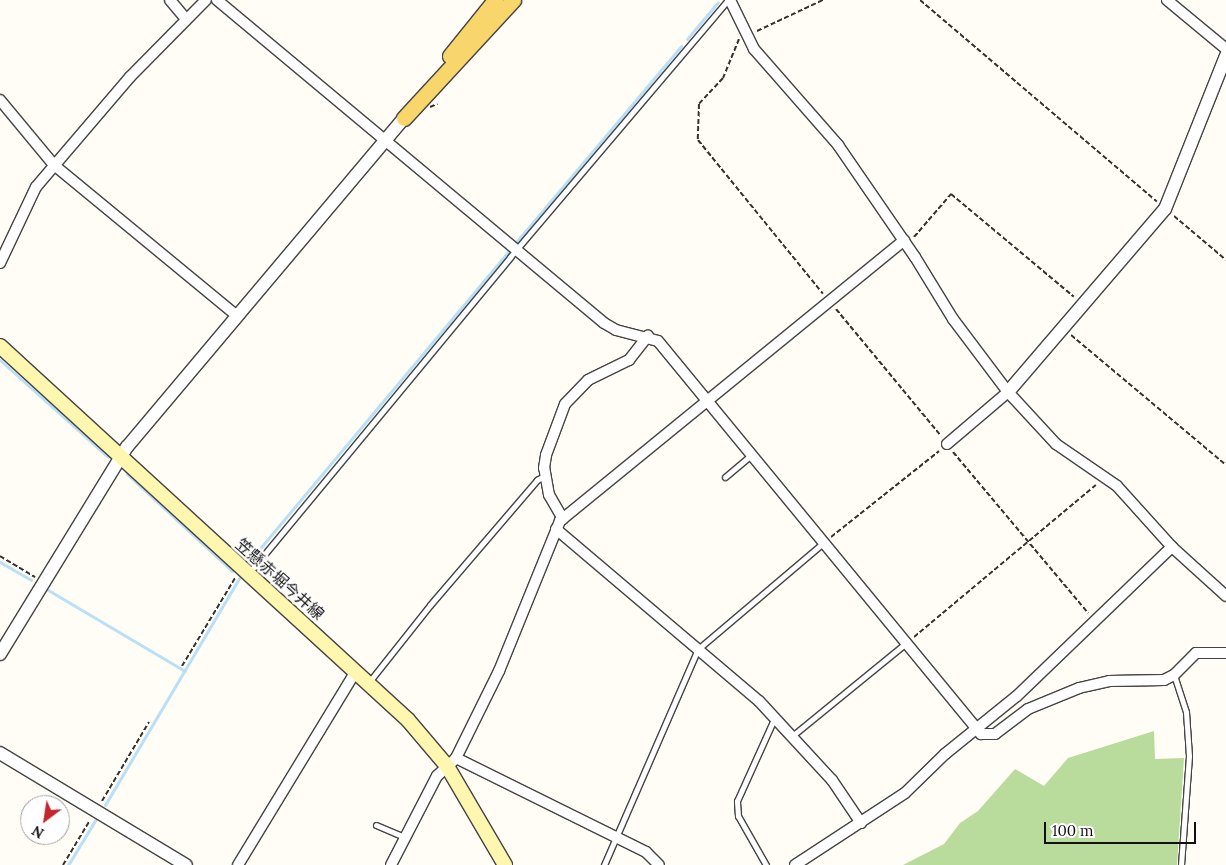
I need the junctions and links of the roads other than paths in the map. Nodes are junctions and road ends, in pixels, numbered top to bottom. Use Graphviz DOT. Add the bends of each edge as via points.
graph roads {
  1 [pos="170,0"];
  2 [pos="206,0"];
  3 [pos="217,0"];
  4 [pos="494,0"];
  5 [pos="513,0"];
  6 [pos="729,0"];
  7 [pos="1167,0"];
  8 [pos="186,19"];
  9 [pos="1226,49"];
  10 [pos="1226,56"];
  11 [pos="0,100"];
  12 [pos="404,118"];
  13 [pos="384,140"];
  14 [pos="54,165"];
  15 [pos="905,242"];
  16 [pos="516,249"];
  17 [pos="0,263"];
  18 [pos="237,316"];
  19 [pos="648,336"];
  20 [pos="0,346"];
  21 [pos="1008,392"];
  22 [pos="706,400"];
  23 [pos="947,444"];
  24 [pos="751,455"];
  25 [pos="120,457"];
  26 [pos="544,476"];
  27 [pos="725,476"];
  28 [pos="562,519"];
  29 [pos="556,529"];
  30 [pos="823,543"];
  31 [pos="1172,547"];
  32 [pos="245,571"];
  33 [pos="1226,596"];
  34 [pos="906,643"];
  35 [pos="698,649"];
  36 [pos="0,654"];
  37 [pos="1226,654"];
  38 [pos="356,671"];
  39 [pos="1174,675"];
  40 [pos="368,682"];
  41 [pos="774,718"];
  42 [pos="978,730"];
  43 [pos="791,737"];
  44 [pos="0,753"];
  45 [pos="452,762"];
  46 [pos="861,823"];
  47 [pos="376,825"];
  48 [pos="614,836"];
  49 [pos="407,838"];
  50 [pos="604,864"];
  51 [pos="186,865"];
  52 [pos="238,865"];
  53 [pos="391,865"];
  54 [pos="504,865"];
  55 [pos="659,865"];
  56 [pos="766,865"];
  57 [pos="795,865"];
  58 [pos="1181,865"];
  1 -- 8 [label="street"];
  2 -- 8 [label="street"];
  3 -- 13 [label="street"];
  4 -- 12 [label="main road"];
  5 -- 12 [label="main road"];
  6 -- 15 [label="street" via="762,59 830,134"];
  6 -- 16 [label="lane"];
  7 -- 9 [label="street"];
  8 -- 14 [label="street" via="130,77"];
  10 -- 21 [label="street" via="1165,209"];
  11 -- 14 [label="street"];
  12 -- 13 [label="street"];
  13 -- 16 [label="street"];
  13 -- 18 [label="street"];
  14 -- 17 [label="street" via="25,204"];
  14 -- 18 [label="street"];
  15 -- 21 [label="street" via="953,319"];
  15 -- 22 [label="street"];
  16 -- 19 [label="street" via="608,326"];
  16 -- 32 [label="lane"];
  18 -- 25 [label="street"];
  19 -- 22 [label="street" via="658,341"];
  19 -- 26 [label="street" via="629,360 588,380 567,400 546,455"];
  20 -- 25 [label="main road, 笠懸赤堀今井線"];
  21 -- 23 [label="street"];
  21 -- 31 [label="street" via="1056,444 1105,477"];
  22 -- 24 [label="street"];
  22 -- 28 [label="street"];
  24 -- 27 [label="lane"];
  24 -- 30 [label="street"];
  25 -- 32 [label="main road, 笠懸赤堀今井線"];
  25 -- 36 [label="street"];
  26 -- 28 [label="street" via="549,495"];
  26 -- 40 [label="lane" via="468,561"];
  28 -- 29 [label="street"];
  29 -- 35 [label="street"];
  29 -- 45 [label="street" via="499,671"];
  30 -- 34 [label="street"];
  30 -- 35 [label="lane"];
  31 -- 33 [label="street"];
  31 -- 42 [label="street"];
  32 -- 38 [label="main road, 笠懸赤堀今井線"];
  34 -- 42 [label="street"];
  34 -- 43 [label="lane"];
  35 -- 41 [label="street" via="759,701"];
  35 -- 48 [label="lane"];
  37 -- 39 [label="street" via="1196,653"];
  38 -- 40 [label="main road, 笠懸赤堀今井線"];
  38 -- 52 [label="street"];
  39 -- 42 [label="street" via="1160,680 1090,684 1037,705 996,734 985,736"];
  39 -- 58 [label="lane" via="1186,712 1189,756"];
  40 -- 45 [label="main road, 笠懸赤堀今井線"];
  41 -- 43 [label="street"];
  41 -- 56 [label="lane" via="737,801 738,816"];
  42 -- 46 [label="street" via="945,754 894,802"];
  43 -- 46 [label="street" via="832,780"];
  44 -- 51 [label="street"];
  45 -- 48 [label="street"];
  45 -- 49 [label="street" via="437,776"];
  45 -- 54 [label="main road, 笠懸赤堀今井線"];
  46 -- 57 [label="street"];
  47 -- 49 [label="lane"];
  48 -- 50 [label="lane"];
  48 -- 55 [label="street" via="646,852"];
  49 -- 53 [label="street"];
}
